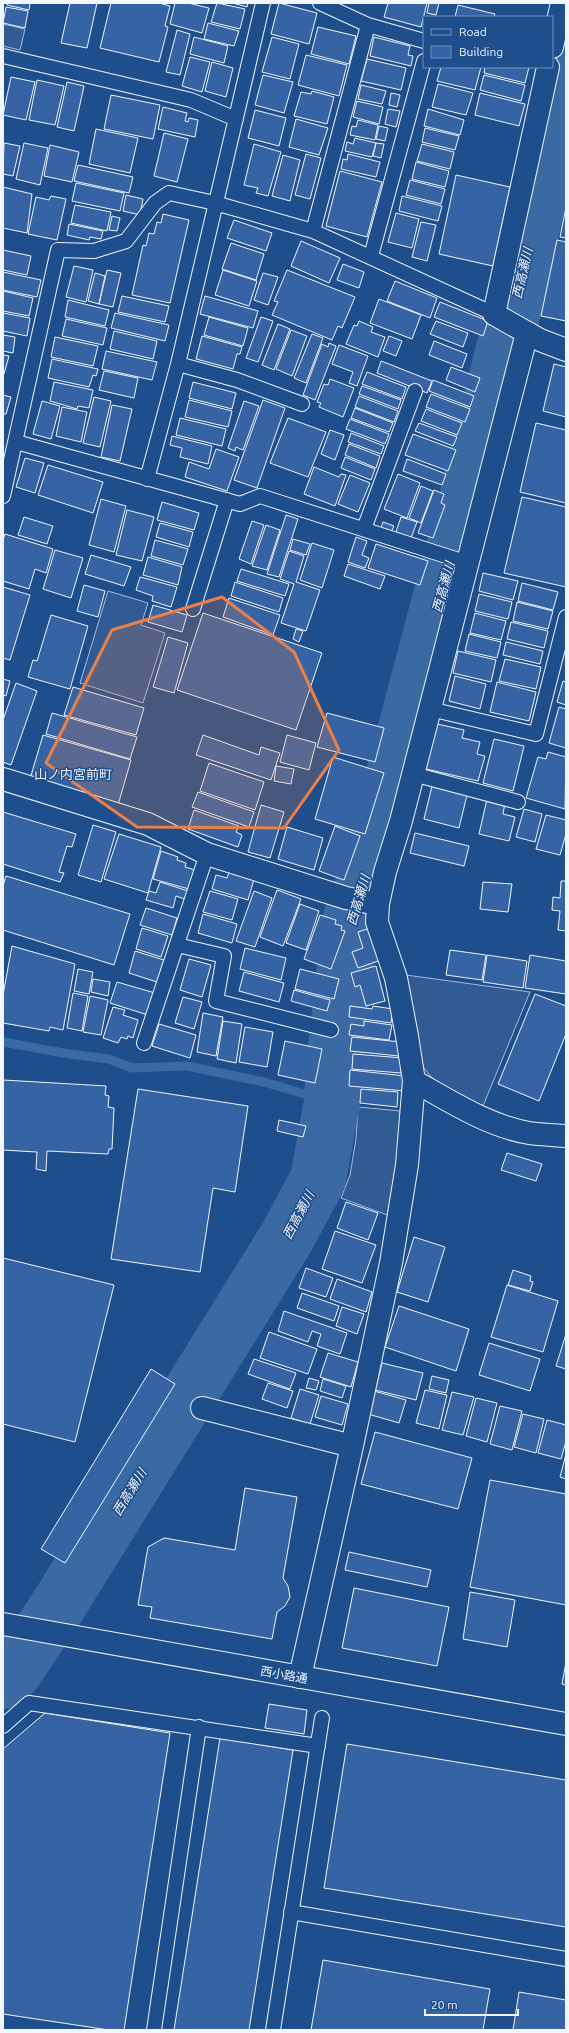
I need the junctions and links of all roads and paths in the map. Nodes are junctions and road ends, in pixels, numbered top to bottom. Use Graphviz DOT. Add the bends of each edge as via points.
graph roads {
  1 [pos="263,3"];
  2 [pos="320,3"];
  3 [pos="562,3"];
  4 [pos="368,25"];
  5 [pos="423,41"];
  6 [pos="553,43"];
  7 [pos="3,56"];
  8 [pos="423,65"];
  9 [pos="548,68"];
  10 [pos="236,119"];
  11 [pos="215,203"];
  12 [pos="313,231"];
  13 [pos="371,256"];
  14 [pos="511,324"];
  15 [pos="566,350"];
  16 [pos="178,364"];
  17 [pos="415,391"];
  18 [pos="302,404"];
  19 [pos="16,442"];
  20 [pos="147,479"];
  21 [pos="3,496"];
  22 [pos="227,500"];
  23 [pos="364,529"];
  24 [pos="468,563"];
  25 [pos="193,609"];
  26 [pos="566,617"];
  27 [pos="430,709"];
  28 [pos="413,774"];
  29 [pos="3,779"];
  30 [pos="518,802"];
  31 [pos="207,854"];
  32 [pos="374,903"];
  33 [pos="176,945"];
  34 [pos="331,1030"];
  35 [pos="144,1043"];
  36 [pos="414,1081"];
  37 [pos="566,1136"];
  38 [pos="202,1408"];
  39 [pos="352,1446"];
  40 [pos="3,1624"];
  41 [pos="300,1677"];
  42 [pos="322,1718"];
  43 [pos="566,1724"];
  44 [pos="3,1726"];
  45 [pos="199,1727"];
  46 [pos="318,1746"];
  47 [pos="291,1912"];
  48 [pos="566,1959"];
  49 [pos="154,2030"];
  50 [pos="273,2030"];
  1 -- 10 [label="lane"];
  2 -- 4 [label="lane"];
  3 -- 6 [label="street"];
  4 -- 5 [label="lane"];
  4 -- 12 [label="lane"];
  7 -- 10 [label="lane" via="191,100"];
  8 -- 13 [label="lane"];
  9 -- 14 [label="street"];
  10 -- 11 [label="lane"];
  11 -- 12 [label="lane"];
  11 -- 16 [label="lane"];
  11 -- 19 [label="lane" via="169,193 155,203 126,241 94,250 58,250"];
  12 -- 13 [label="lane"];
  13 -- 14 [label="lane"];
  14 -- 15 [label="street" via="540,340"];
  14 -- 24 [label="street"];
  16 -- 18 [label="lane" via="237,380"];
  16 -- 20 [label="lane"];
  17 -- 23 [label="lane"];
  19 -- 20 [label="lane"];
  19 -- 21 [label="lane"];
  20 -- 22 [label="lane"];
  22 -- 23 [label="lane" via="240,504 260,496"];
  22 -- 25 [label="lane"];
  23 -- 24 [label="lane"];
  24 -- 27 [label="street"];
  26 -- 27 [label="lane" via="536,734"];
  27 -- 28 [label="street"];
  28 -- 30 [label="lane"];
  28 -- 32 [label="street"];
  29 -- 31 [label="street" via="148,824"];
  31 -- 32 [label="street" via="346,898"];
  31 -- 33 [label="lane"];
  32 -- 36 [label="street" via="377,922 396,978"];
  33 -- 34 [label="lane" via="224,956 216,1001"];
  33 -- 35 [label="lane"];
  36 -- 37 [label="street" via="486,1119 505,1126 529,1133"];
  36 -- 39 [label="street" via="402,1205"];
  38 -- 39 [label="street"];
  39 -- 41 [label="street"];
  40 -- 41 [label="street, 西小路通"];
  41 -- 43 [label="street, 西小路通"];
  42 -- 46 [label="lane"];
  44 -- 45 [label="lane" via="29,1703"];
  45 -- 46 [label="lane"];
  45 -- 49 [label="lane"];
  46 -- 47 [label="lane"];
  47 -- 48 [label="lane"];
  47 -- 50 [label="lane"];
}
